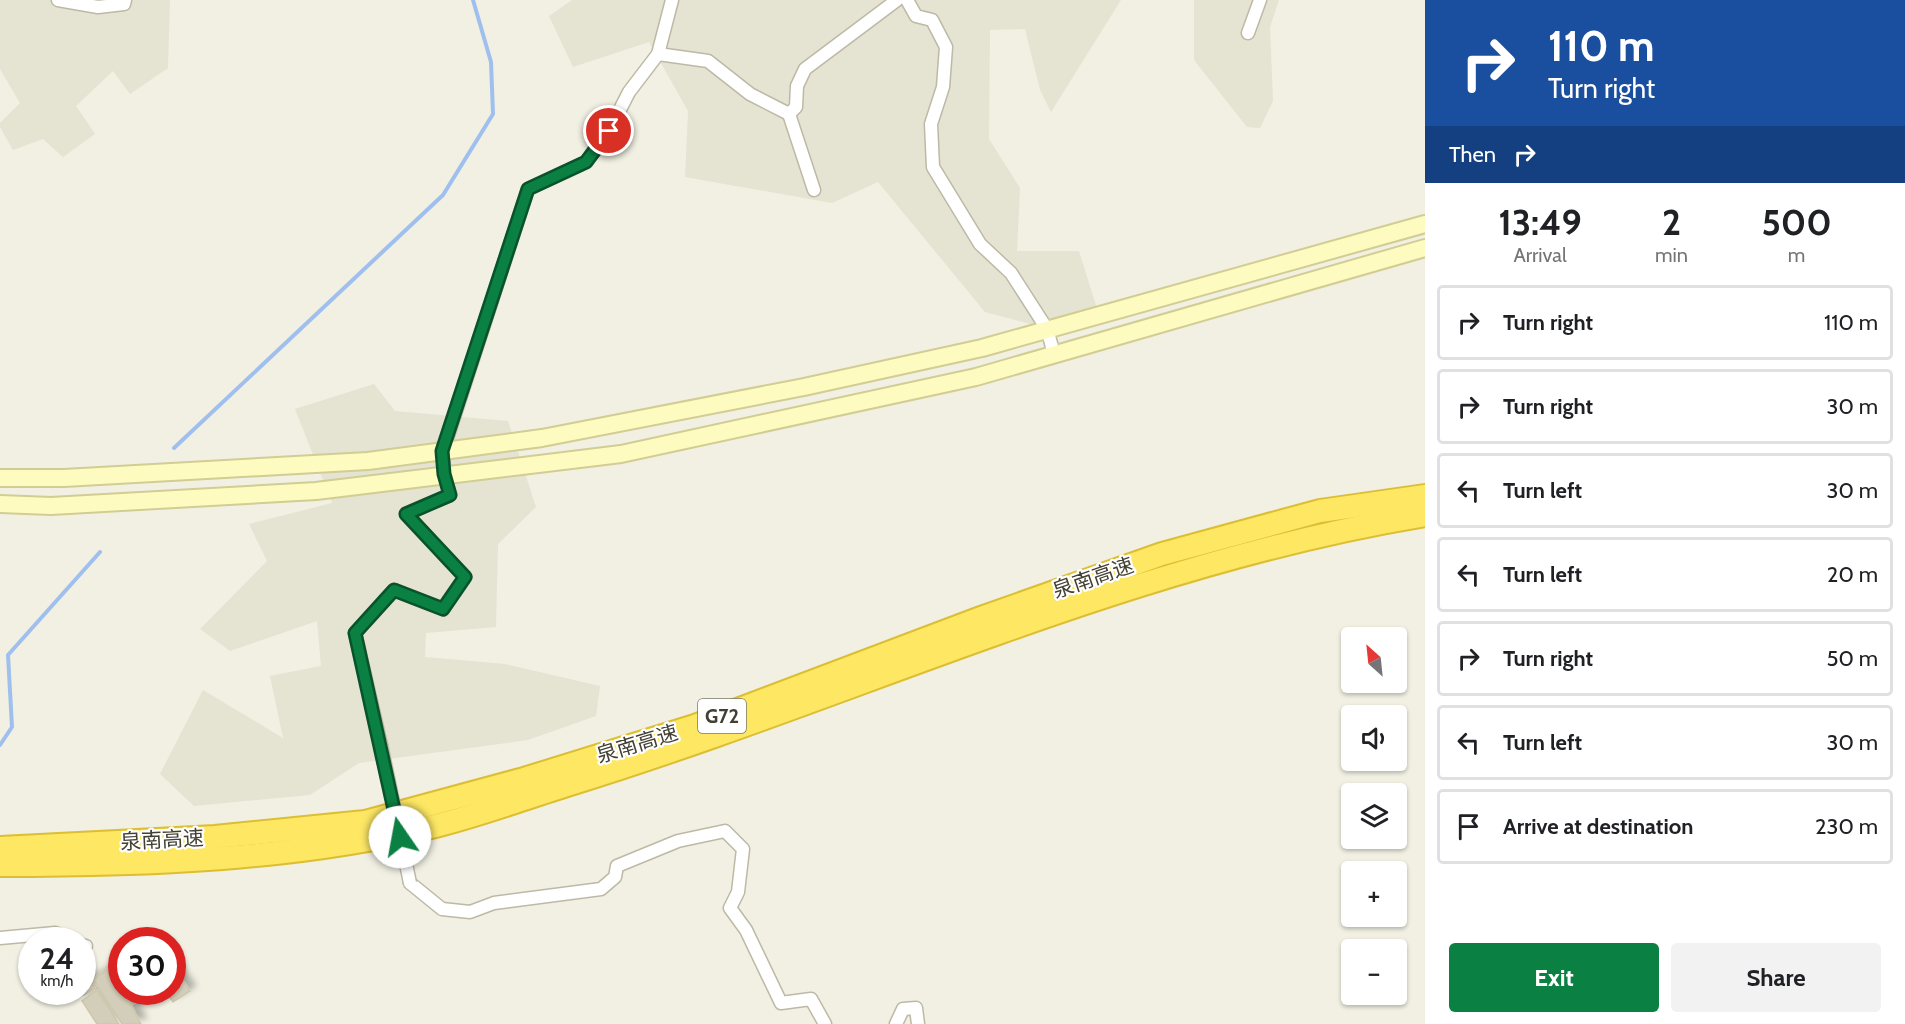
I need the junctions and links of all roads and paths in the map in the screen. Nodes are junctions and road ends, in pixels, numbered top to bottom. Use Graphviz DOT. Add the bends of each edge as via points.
graph roads {
  1 [pos="58,0"];
  2 [pos="125,0"];
  3 [pos="672,0"];
  4 [pos="897,0"];
  5 [pos="907,0"];
  6 [pos="1260,0"];
  7 [pos="1248,33"];
  8 [pos="658,54"];
  9 [pos="789,114"];
  10 [pos="814,190"];
  11 [pos="1425,224"];
  12 [pos="1425,248"];
  13 [pos="1047,329"];
  14 [pos="1054,354"];
  15 [pos="442,451"];
  16 [pos="444,474"];
  17 [pos="0,478"];
  18 [pos="1425,496"];
  19 [pos="0,504"];
  20 [pos="1425,515"];
  21 [pos="0,848"];
  22 [pos="0,865"];
  23 [pos="0,938"];
  24 [pos="18,938"];
  25 [pos="825,1024"];
  26 [pos="896,1024"];
  27 [pos="918,1024"];
  1 -- 2 [label="street" via="98,7 124,4"];
  3 -- 8 [label="street"];
  4 -- 9 [label="street" via="805,69 797,86 796,107"];
  5 -- 13 [label="street" via="916,16 932,21 946,47 943,87 930,124 933,167 980,244 1011,273"];
  6 -- 7 [label="street"];
  8 -- 9 [label="street" via="708,61 750,94"];
  8 -- 15 [label="street" via="629,92 609,131 586,162 528,189"];
  9 -- 10 [label="street"];
  11 -- 13 [label="main road"];
  12 -- 14 [label="main road"];
  13 -- 14 [label="street"];
  13 -- 15 [label="main road" via="982,348 804,387 542,438"];
  14 -- 16 [label="main road" via="976,376 621,454"];
  15 -- 16 [label="street"];
  15 -- 17 [label="main road" via="368,461"];
  16 -- 19 [label="main road" via="316,491 51,506"];
  16 -- 25 [label="street, bridge" via="450,495 406,514 465,577 443,609 394,590 355,633 410,883 442,909 470,912 494,903 602,889 615,877 617,866 678,841 725,831 743,849 738,892 730,908 746,930 781,1003 811,999"];
  18 -- 21 [label="highway, 泉南高速 / G72" via="1320,511 1162,554 695,726 524,779 365,822 215,837"];
  20 -- 22 [label="highway, 泉南高速 / G72" via="1355,526 1157,578 680,750 436,826 301,852 115,865"];
  23 -- 24 [label="street"];
  26 -- 27 [label="street" via="903,1009 916,1008"];
}
